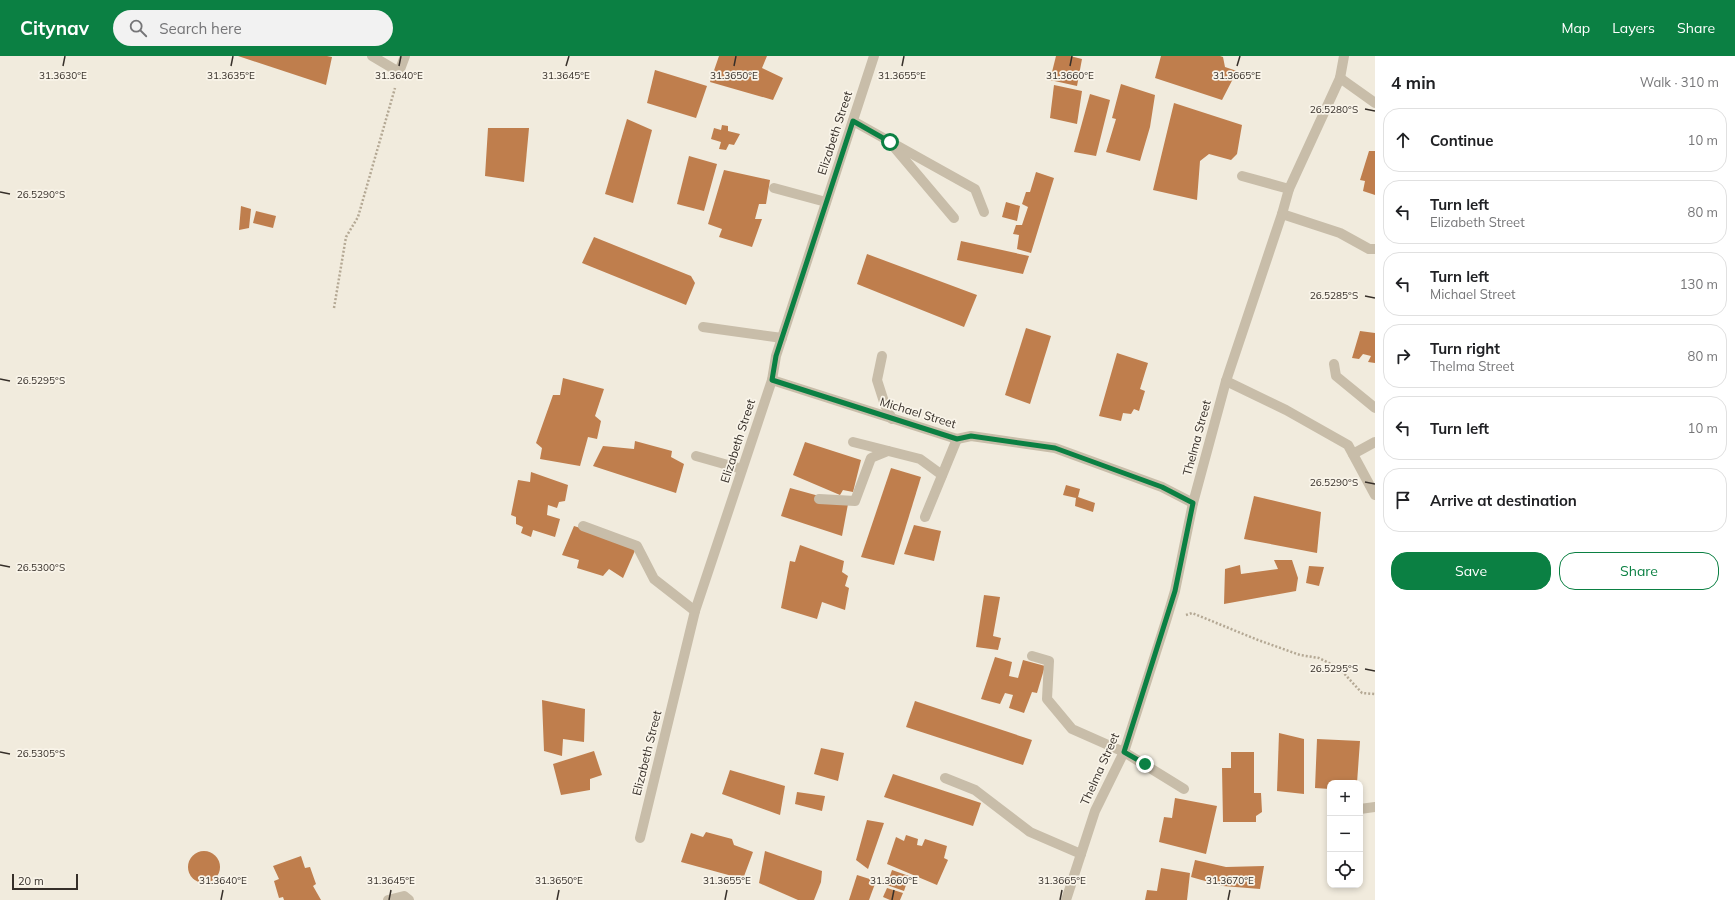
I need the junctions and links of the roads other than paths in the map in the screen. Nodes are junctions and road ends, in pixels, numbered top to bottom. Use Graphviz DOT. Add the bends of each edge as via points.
graph roads {
  1 [pos="372,56"];
  2 [pos="405,56"];
  3 [pos="874,56"];
  4 [pos="1344,56"];
  5 [pos="1340,78"];
  6 [pos="1375,103"];
  7 [pos="853,121"];
  8 [pos="890,142"];
  9 [pos="1242,176"];
  10 [pos="774,188"];
  11 [pos="1289,189"];
  12 [pos="826,202"];
  13 [pos="984,212"];
  14 [pos="1282,214"];
  15 [pos="954,218"];
  16 [pos="1375,249"];
  17 [pos="703,327"];
  18 [pos="782,338"];
  19 [pos="882,356"];
  20 [pos="1334,364"];
  21 [pos="772,380"];
  22 [pos="1226,382"];
  23 [pos="1375,408"];
  24 [pos="892,419"];
  25 [pos="957,439"];
  26 [pos="853,442"];
  27 [pos="1375,442"];
  28 [pos="888,451"];
  29 [pos="1353,454"];
  30 [pos="696,456"];
  31 [pos="742,469"];
  32 [pos="942,475"];
  33 [pos="1375,495"];
  34 [pos="819,499"];
  35 [pos="1193,503"];
  36 [pos="925,517"];
  37 [pos="583,526"];
  38 [pos="695,611"];
  39 [pos="1032,656"];
  40 [pos="1124,752"];
  41 [pos="945,778"];
  42 [pos="1184,790"];
  43 [pos="1375,807"];
  44 [pos="1363,809"];
  45 [pos="640,838"];
  46 [pos="1081,854"];
  47 [pos="388,900"];
  48 [pos="409,900"];
  49 [pos="1066,900"];
  1 -- 2 [label="street" via="399,72"];
  3 -- 7 [label="street, Elizabeth Street"];
  4 -- 5 [label="street, Thelma Street"];
  5 -- 6 [label="street"];
  5 -- 11 [label="street, Thelma Street"];
  7 -- 8 [label="street"];
  7 -- 12 [label="street, Elizabeth Street"];
  8 -- 13 [label="street" via="975,189"];
  8 -- 15 [label="street"];
  9 -- 11 [label="street"];
  10 -- 12 [label="street"];
  11 -- 14 [label="street, Thelma Street"];
  12 -- 18 [label="street, Elizabeth Street"];
  14 -- 16 [label="street" via="1340,233 1368,249"];
  14 -- 22 [label="street, Thelma Street"];
  17 -- 18 [label="street"];
  18 -- 21 [label="street, Elizabeth Street"];
  19 -- 24 [label="street" via="876,380"];
  20 -- 23 [label="street" via="1336,376"];
  21 -- 24 [label="street, Michael Street"];
  21 -- 31 [label="street, Elizabeth Street"];
  22 -- 29 [label="street" via="1286,410 1348,445"];
  22 -- 35 [label="street, Thelma Street"];
  24 -- 25 [label="street, Michael Street"];
  25 -- 32 [label="street"];
  25 -- 35 [label="street, Michael Street" via="971,436 1055,448 1162,487"];
  26 -- 28 [label="street"];
  27 -- 29 [label="street"];
  28 -- 32 [label="street" via="920,459"];
  28 -- 34 [label="street" via="871,458 855,501"];
  29 -- 33 [label="street"];
  30 -- 31 [label="street"];
  31 -- 38 [label="street, Elizabeth Street"];
  32 -- 36 [label="street"];
  35 -- 40 [label="street, Thelma Street" via="1175,591"];
  37 -- 38 [label="street" via="637,546 654,579"];
  38 -- 45 [label="street, Elizabeth Street"];
  39 -- 40 [label="street" via="1049,661 1046,699 1072,730"];
  40 -- 42 [label="street"];
  40 -- 46 [label="street, Thelma Street" via="1095,811"];
  41 -- 46 [label="street" via="974,790 1030,832"];
  43 -- 44 [label="street"];
  46 -- 49 [label="street, Thelma Street"];
  47 -- 48 [label="street" via="404,896"];
}
